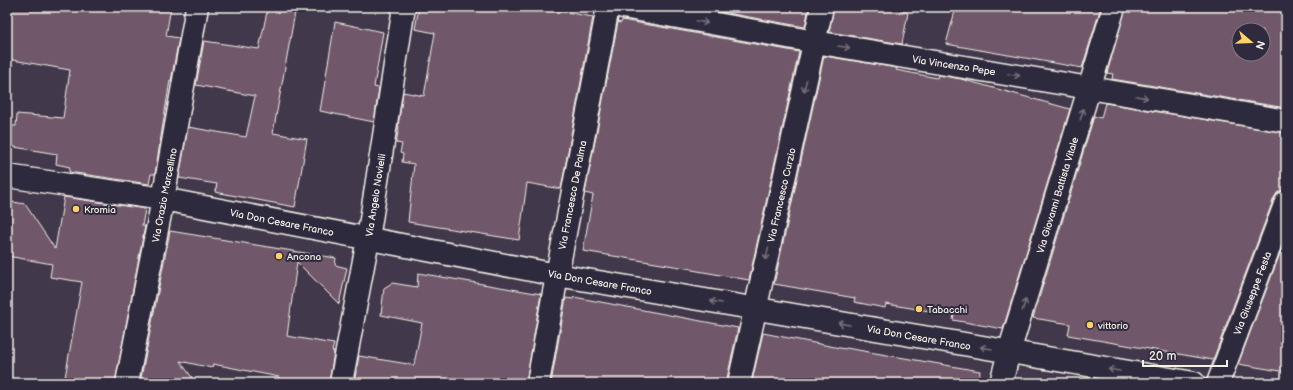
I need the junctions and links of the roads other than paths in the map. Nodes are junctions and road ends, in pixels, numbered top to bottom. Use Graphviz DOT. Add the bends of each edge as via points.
graph roads {
  1 [pos="197,7"];
  2 [pos="404,7"];
  3 [pos="608,7"];
  4 [pos="623,7"];
  5 [pos="822,7"];
  6 [pos="1114,7"];
  7 [pos="815,42"];
  8 [pos="1090,88"];
  9 [pos="1286,121"];
  10 [pos="7,176"];
  11 [pos="163,199"];
  12 [pos="1286,202"];
  13 [pos="368,239"];
  14 [pos="557,274"];
  15 [pos="755,309"];
  16 [pos="1009,352"];
  17 [pos="127,383"];
  18 [pos="341,383"];
  19 [pos="538,383"];
  20 [pos="739,383"];
  21 [pos="1001,383"];
  22 [pos="1194,383"];
  23 [pos="1218,383"];
  1 -- 11 [label="street, Via Orazio Marcellino"];
  2 -- 13 [label="street, Via Angelo Novielli"];
  3 -- 14 [label="street, Via Francesco De Palma"];
  4 -- 7 [label="street, Via Vincenzo Pepe, one-way"];
  5 -- 7 [label="street, Via Francesco Curzio"];
  6 -- 8 [label="street, Via Giovanni Battista Vitale"];
  7 -- 8 [label="street, Via Vincenzo Pepe, one-way"];
  7 -- 15 [label="street, Via Francesco Curzio, one-way"];
  8 -- 9 [label="street, Via Vincenzo Pepe, one-way"];
  16 -- 8 [label="street, Via Giovanni Battista Vitale, one-way"];
  10 -- 11 [label="street, Via Don Cesare Franco"];
  11 -- 13 [label="street, Via Don Cesare Franco"];
  11 -- 17 [label="street, Via Orazio Marcellino"];
  12 -- 23 [label="street, Via Giuseppe Festa"];
  13 -- 14 [label="street, Via Don Cesare Franco"];
  13 -- 18 [label="street, Via Angelo Novielli"];
  15 -- 14 [label="street, Via Don Cesare Franco, one-way"];
  14 -- 19 [label="street, Via Francesco De Palma"];
  16 -- 15 [label="street, Via Don Cesare Franco, one-way"];
  15 -- 20 [label="street, Via Francesco Curzio"];
  16 -- 21 [label="street, Via Giovanni Battista Vitale"];
  22 -- 16 [label="street, Via Don Cesare Franco, one-way"];
}
